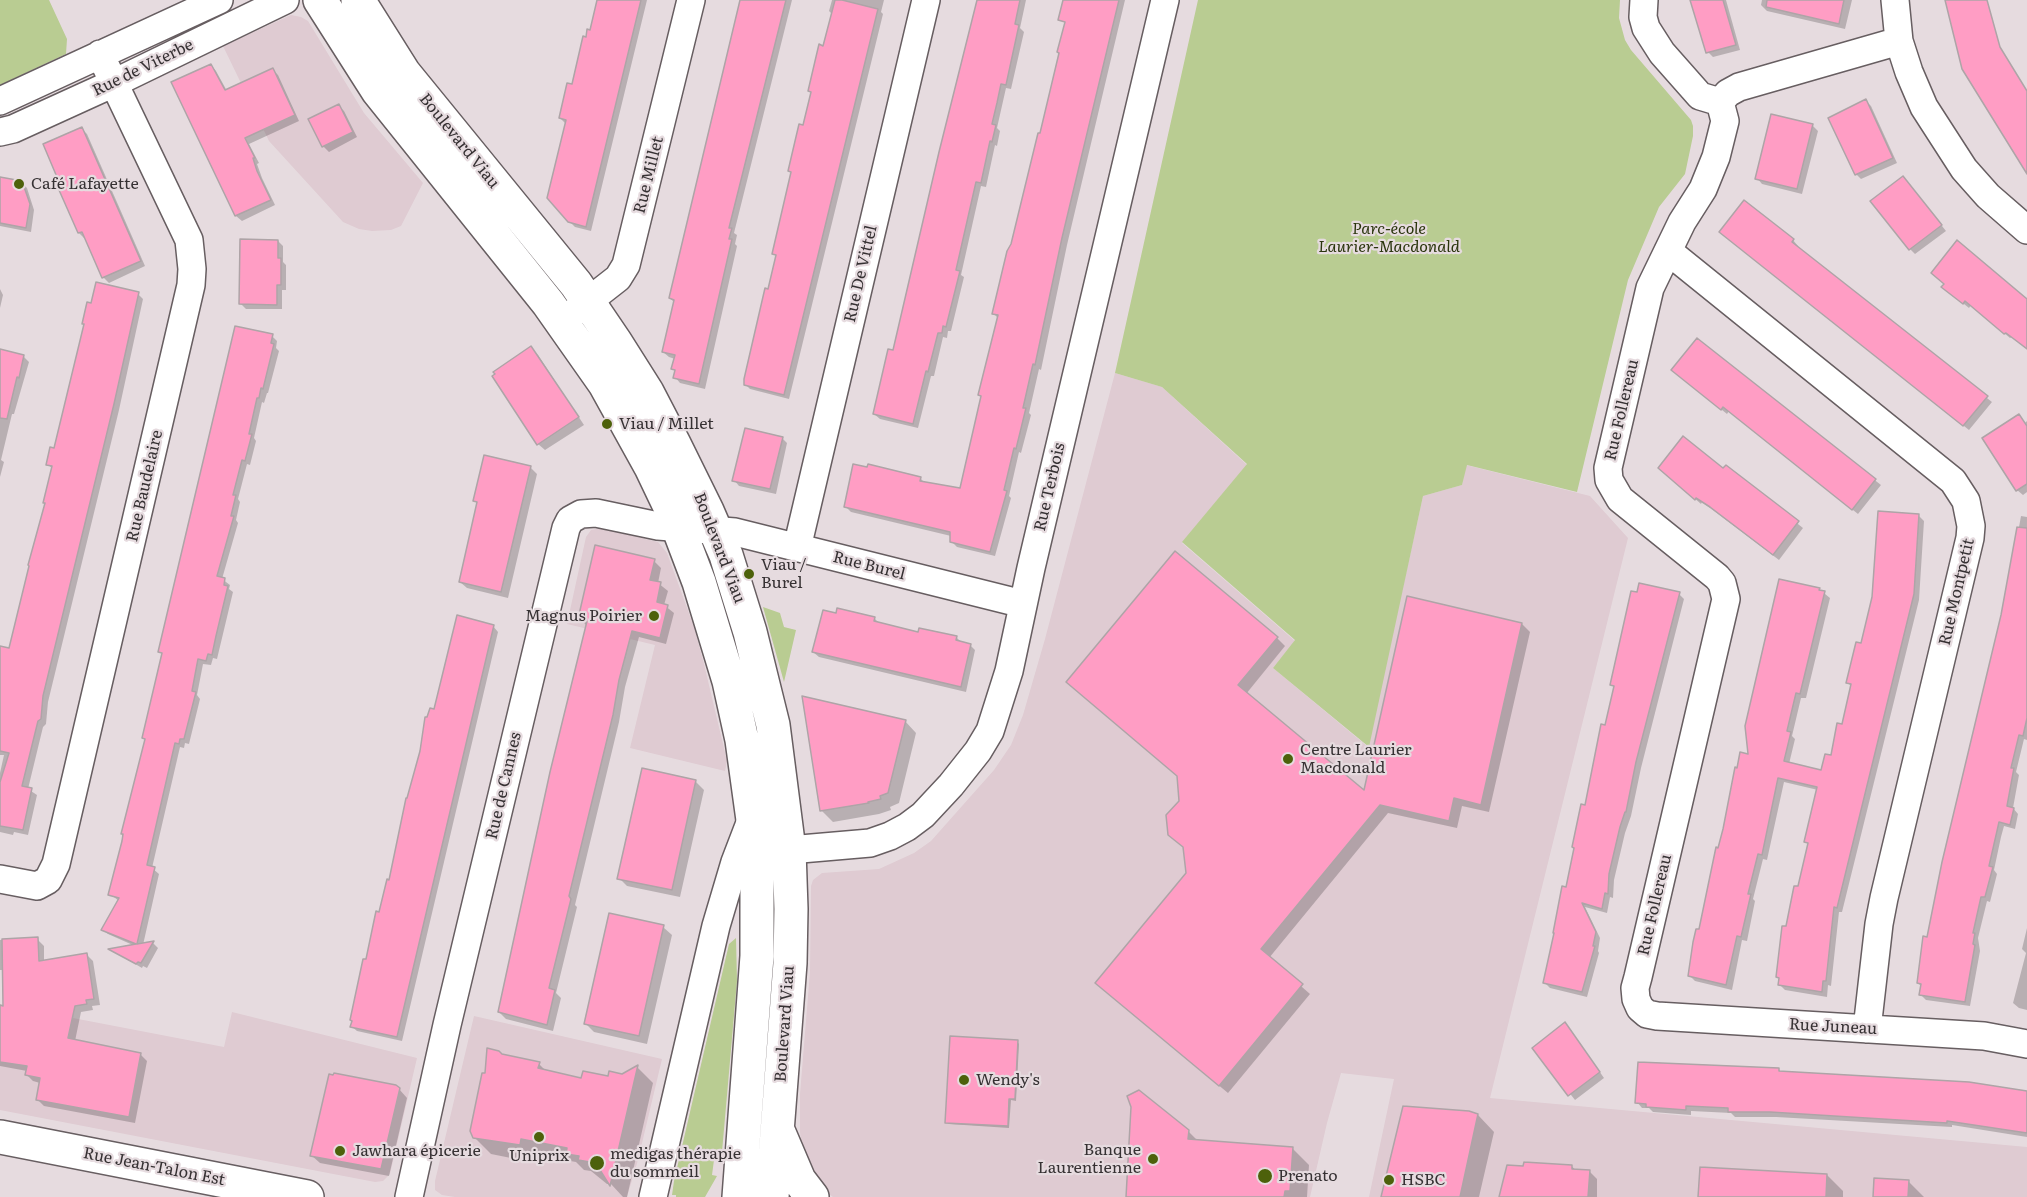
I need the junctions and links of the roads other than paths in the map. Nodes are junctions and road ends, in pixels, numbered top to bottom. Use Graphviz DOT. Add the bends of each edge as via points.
graph roads {
  1 [pos="219,0"];
  2 [pos="285,0"];
  3 [pos="320,0"];
  4 [pos="358,0"];
  5 [pos="691,0"];
  6 [pos="926,0"];
  7 [pos="1166,0"];
  8 [pos="1644,0"];
  9 [pos="1895,0"];
  10 [pos="1899,40"];
  11 [pos="100,54"];
  12 [pos="114,83"];
  13 [pos="0,101"];
  14 [pos="1720,102"];
  15 [pos="0,132"];
  16 [pos="2027,230"];
  17 [pos="1668,251"];
  18 [pos="589,301"];
  19 [pos="562,321"];
  20 [pos="678,528"];
  21 [pos="715,531"];
  22 [pos="797,548"];
  23 [pos="1023,604"];
  24 [pos="753,815"];
  25 [pos="789,850"];
  26 [pos="0,879"];
  27 [pos="716,926"];
  28 [pos="758,941"];
  29 [pos="1640,1008"];
  30 [pos="1868,1029"];
  31 [pos="2027,1044"];
  32 [pos="777,1128"];
  33 [pos="0,1137"];
  34 [pos="307,1197"];
  35 [pos="409,1197"];
  36 [pos="653,1197"];
  37 [pos="739,1197"];
  38 [pos="772,1197"];
  39 [pos="812,1197"];
  1 -- 11 [label="street, Rue de Viterbe"];
  2 -- 12 [label="street, Rue de Viterbe"];
  3 -- 19 [label="main road, Boulevard Viau" via="384,99"];
  4 -- 18 [label="main road, Boulevard Viau" via="404,73"];
  5 -- 18 [label="street, Rue Millet" via="630,256 618,278"];
  6 -- 22 [label="street, Rue De Vittel"];
  7 -- 23 [label="street, Rue Terbois"];
  8 -- 14 [label="street" via="1646,28 1657,46 1700,96"];
  9 -- 10 [label="street"];
  10 -- 14 [label="street" via="1740,87"];
  10 -- 16 [label="street" via="1924,107 1943,138 1988,196"];
  11 -- 12 [label="street, Rue Baudelaire"];
  11 -- 13 [label="street, Rue de Viterbe"];
  12 -- 15 [label="street, Rue de Viterbe"];
  12 -- 26 [label="street, Rue Baudelaire" via="189,240 189,297 56,864 48,880 37,886"];
  14 -- 17 [label="street, Rue Follereau" via="1725,122 1713,165"];
  17 -- 29 [label="street, Rue Follereau" via="1650,288 1608,468 1609,480 1620,499 1717,577 1726,599 1638,977 1636,999"];
  17 -- 30 [label="street, Rue Montpetit" via="1953,481 1967,507 1970,538 1881,915"];
  18 -- 19 [label="street, Rue Millet"];
  18 -- 21 [label="main road, Boulevard Viau" via="647,392"];
  19 -- 20 [label="main road, Boulevard Viau" via="627,422"];
  20 -- 21 [label="street, Rue de Cannes"];
  20 -- 24 [label="main road, Boulevard Viau" via="707,603 729,681"];
  20 -- 35 [label="street, Rue de Cannes" via="588,513 573,517 566,528"];
  21 -- 22 [label="street, Rue Burel" via="735,532"];
  21 -- 25 [label="main road, Boulevard Viau" via="761,671 777,753"];
  22 -- 23 [label="street, Rue Burel"];
  23 -- 25 [label="street, Rue Terbois" via="1006,685 990,730 969,763 932,807 907,827 870,843"];
  24 -- 27 [label="street, Boulevard Viau"];
  24 -- 28 [label="main road, Boulevard Viau"];
  25 -- 32 [label="main road, Boulevard Viau" via="791,949"];
  27 -- 28 [label="street" via="728,916 746,918"];
  27 -- 36 [label="street, Boulevard Viau"];
  28 -- 37 [label="main road, Boulevard Viau"];
  29 -- 30 [label="street, Rue Juneau" via="1658,1016"];
  30 -- 31 [label="street, Rue Juneau" via="1984,1036"];
  32 -- 38 [label="main road, Boulevard Viau"];
  32 -- 39 [label="main road" via="799,1180"];
  33 -- 34 [label="main road, Rue Jean-Talon Est"];
}
